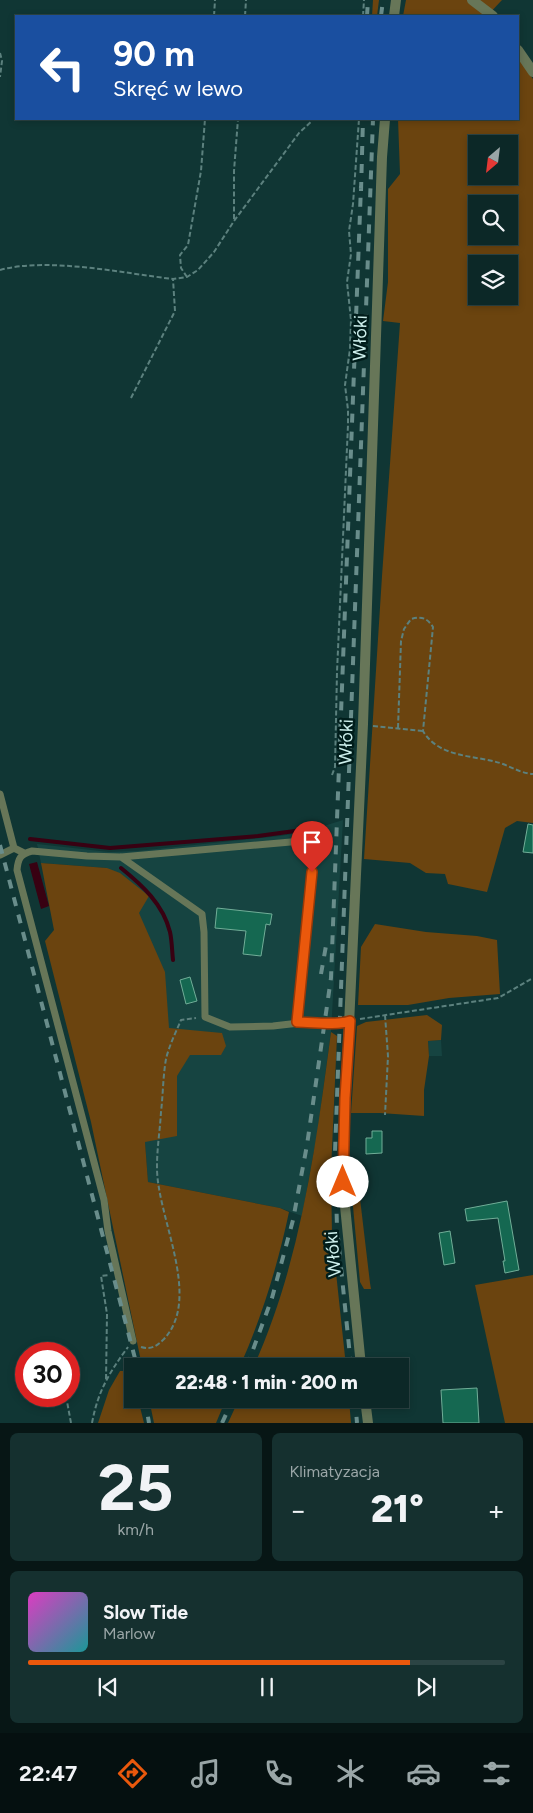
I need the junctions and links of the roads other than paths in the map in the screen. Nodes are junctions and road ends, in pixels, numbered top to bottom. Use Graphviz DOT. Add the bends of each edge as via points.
graph roads {
  1 [pos="396,0"];
  2 [pos="472,0"];
  3 [pos="394,15"];
  4 [pos="492,15"];
  5 [pos="519,51"];
  6 [pos="533,72"];
  7 [pos="385,120"];
  8 [pos="0,794"];
  9 [pos="14,848"];
  10 [pos="24,853"];
  11 [pos="0,855"];
  12 [pos="122,858"];
  13 [pos="350,1021"];
  14 [pos="297,1022"];
  15 [pos="133,1342"];
  16 [pos="360,1358"];
  17 [pos="366,1408"];
  18 [pos="368,1423"];
  1 -- 3 [label="street"];
  2 -- 4 [label="street"];
  5 -- 6 [label="street"];
  7 -- 13 [label="street, Włóki"];
  8 -- 9 [label="lane"];
  9 -- 10 [label="lane"];
  9 -- 11 [label="lane"];
  10 -- 12 [label="lane"];
  10 -- 15 [label="lane" via="18,860 18,870 104,1200"];
  12 -- 14 [label="lane" via="202,914 204,1017 230,1027"];
  12 -- 14 [label="lane" via="302,840 310,843 314,853"];
  13 -- 14 [label="lane" via="340,1024"];
  13 -- 16 [label="street, Włóki" via="343,1182"];
  17 -- 18 [label="street"];
}
